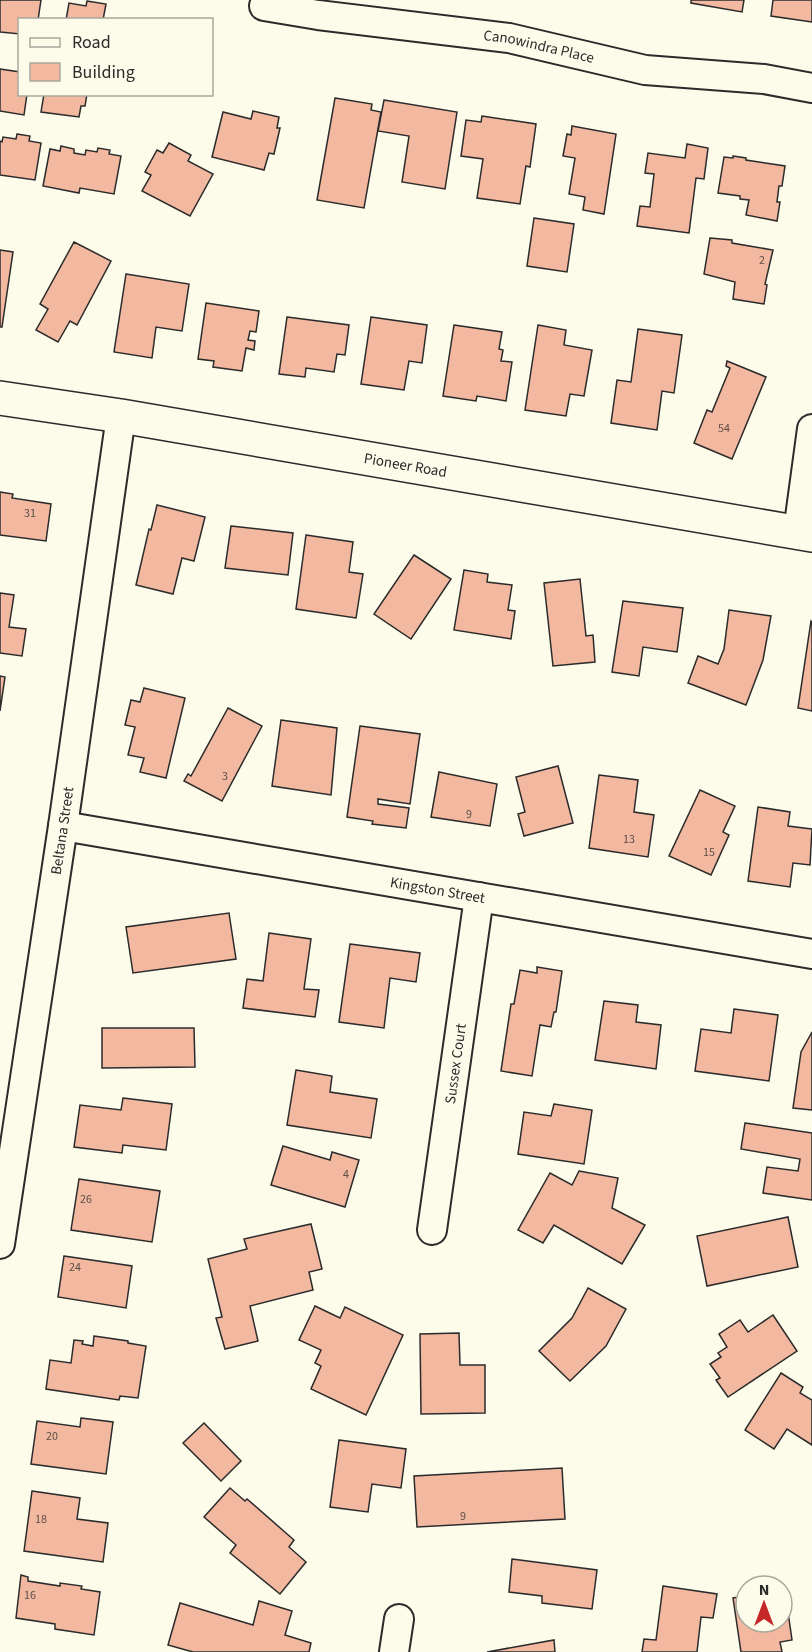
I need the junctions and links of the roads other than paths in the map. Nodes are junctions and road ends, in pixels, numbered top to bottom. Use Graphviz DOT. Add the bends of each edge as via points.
graph roads {
  1 [pos="264,6"];
  2 [pos="812,88"];
  3 [pos="0,398"];
  4 [pos="121,416"];
  5 [pos="812,429"];
  6 [pos="805,533"];
  7 [pos="63,825"];
  8 [pos="479,897"];
  9 [pos="812,954"];
  10 [pos="432,1230"];
  11 [pos="0,1244"];
  12 [pos="399,1619"];
  13 [pos="394,1652"];
  1 -- 2 [label="street, Canowindra Place" via="509,38 645,70 764,79"];
  3 -- 4 [label="main road, Pioneer Road"];
  4 -- 6 [label="main road, Pioneer Road"];
  4 -- 7 [label="street, Beltana Street"];
  5 -- 6 [label="street"];
  7 -- 8 [label="street, Kingston Street"];
  7 -- 11 [label="street, Beltana Street"];
  8 -- 9 [label="street, Kingston Street"];
  8 -- 10 [label="street, Sussex Court"];
  12 -- 13 [label="street"];
}
